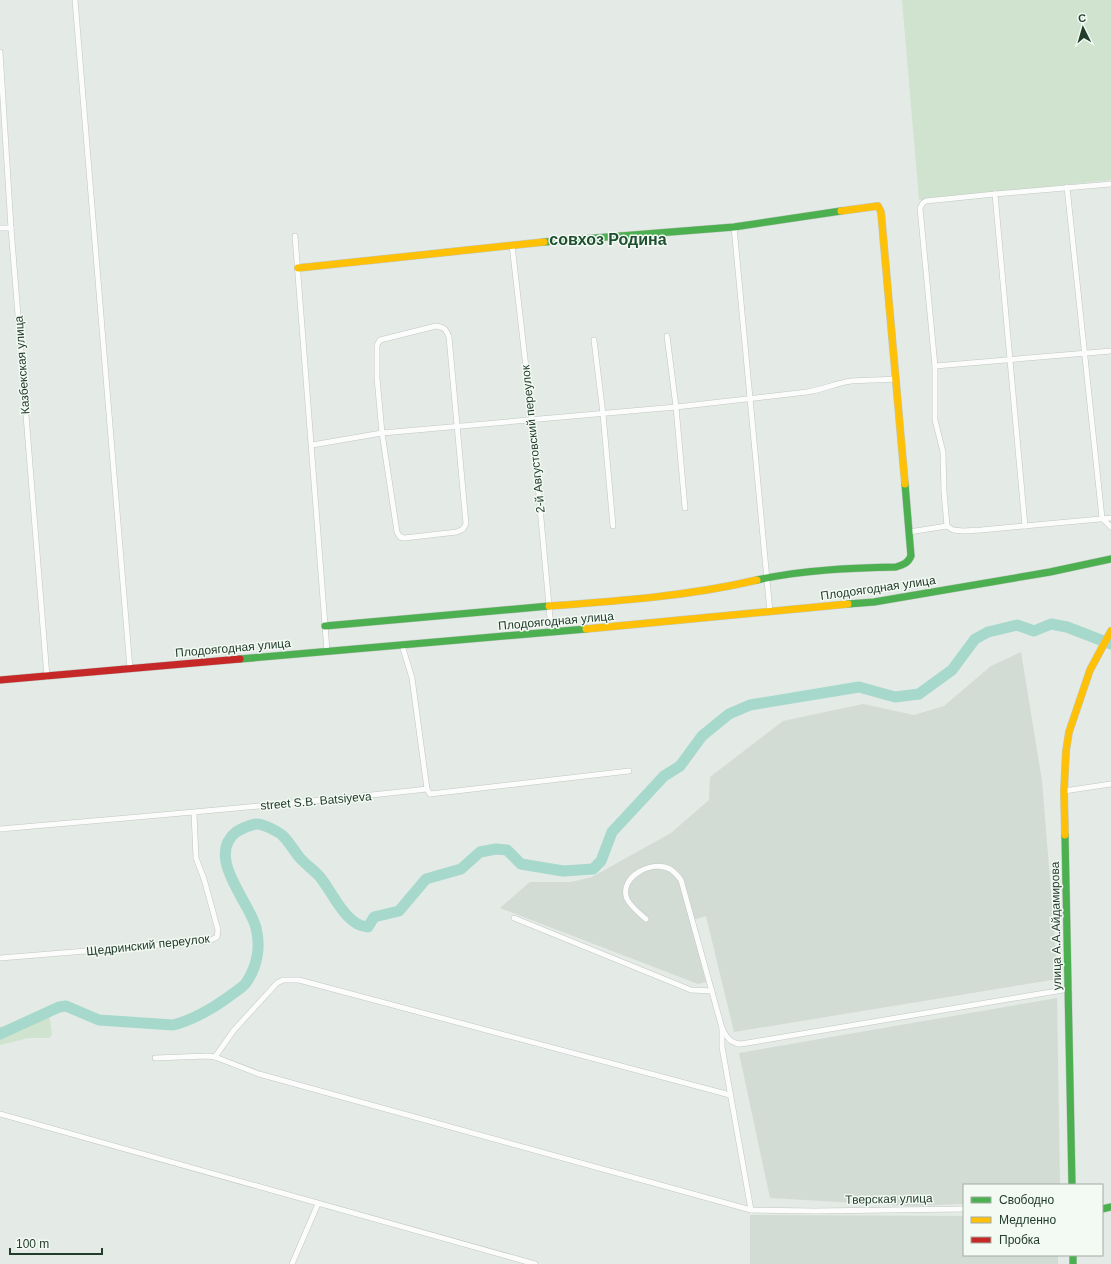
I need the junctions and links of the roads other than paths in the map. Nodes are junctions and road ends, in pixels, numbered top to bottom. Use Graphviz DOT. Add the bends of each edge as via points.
graph roads {
  1 [pos="75,0"];
  2 [pos="0,52"];
  3 [pos="1111,184"];
  4 [pos="1067,187"];
  5 [pos="995,194"];
  6 [pos="734,227"];
  7 [pos="0,228"];
  8 [pos="12,228"];
  9 [pos="295,236"];
  10 [pos="512,245"];
  11 [pos="298,268"];
  12 [pos="667,336"];
  13 [pos="594,340"];
  14 [pos="1111,351"];
  15 [pos="1085,353"];
  16 [pos="1010,360"];
  17 [pos="935,366"];
  18 [pos="896,379"];
  19 [pos="750,398"];
  20 [pos="676,407"];
  21 [pos="603,414"];
  22 [pos="532,420"];
  23 [pos="457,426"];
  24 [pos="382,432"];
  25 [pos="312,445"];
  26 [pos="685,508"];
  27 [pos="1102,518"];
  28 [pos="1111,518"];
  29 [pos="613,526"];
  30 [pos="947,526"];
  31 [pos="1025,526"];
  32 [pos="1111,527"];
  33 [pos="909,532"];
  34 [pos="1111,559"];
  35 [pos="767,578"];
  36 [pos="549,606"];
  37 [pos="770,612"];
  38 [pos="325,626"];
  39 [pos="1111,631"];
  40 [pos="551,632"];
  41 [pos="402,645"];
  42 [pos="327,651"];
  43 [pos="130,669"];
  44 [pos="47,677"];
  45 [pos="0,680"];
  46 [pos="629,771"];
  47 [pos="1111,784"];
  48 [pos="427,789"];
  49 [pos="1064,791"];
  50 [pos="194,813"];
  51 [pos="0,829"];
  52 [pos="514,918"];
  53 [pos="646,919"];
  54 [pos="0,958"];
  55 [pos="1069,988"];
  56 [pos="712,991"];
  57 [pos="722,1028"];
  58 [pos="215,1057"];
  59 [pos="155,1058"];
  60 [pos="730,1095"];
  61 [pos="0,1114"];
  62 [pos="1072,1184"];
  63 [pos="318,1204"];
  64 [pos="963,1209"];
  65 [pos="751,1210"];
  66 [pos="292,1264"];
  67 [pos="535,1264"];
  1 -- 43 [label="street"];
  2 -- 8 [label="street, Казбекская улица"];
  3 -- 4 [label="street"];
  4 -- 5 [label="street"];
  4 -- 15 [label="street"];
  5 -- 16 [label="street"];
  5 -- 17 [label="street" via="926,201 920,208"];
  6 -- 10 [label="street"];
  6 -- 18 [label="street" via="878,206 881,212"];
  6 -- 19 [label="street"];
  7 -- 8 [label="street"];
  8 -- 44 [label="street, Казбекская улица"];
  9 -- 11 [label="street"];
  10 -- 11 [label="street"];
  10 -- 22 [label="street, 2-й Августовский переулок"];
  11 -- 25 [label="street"];
  12 -- 20 [label="street"];
  13 -- 21 [label="street"];
  14 -- 15 [label="street"];
  15 -- 16 [label="street"];
  15 -- 27 [label="street"];
  16 -- 17 [label="street"];
  16 -- 31 [label="street"];
  17 -- 30 [label="street" via="935,420 943,452"];
  18 -- 19 [label="street" via="851,381 819,390"];
  18 -- 33 [label="street"];
  19 -- 20 [label="street"];
  19 -- 35 [label="street"];
  20 -- 21 [label="street"];
  20 -- 26 [label="street"];
  21 -- 22 [label="street"];
  21 -- 29 [label="street"];
  22 -- 23 [label="street"];
  22 -- 36 [label="street, 2-й Августовский переулок"];
  23 -- 24 [label="street"];
  23 -- 24 [label="street" via="449,337 447,330 436,326 378,342"];
  23 -- 24 [label="street" via="466,524 457,532 404,538 397,532"];
  24 -- 25 [label="street"];
  25 -- 38 [label="street"];
  27 -- 28 [label="street"];
  27 -- 31 [label="street"];
  27 -- 32 [label="street"];
  30 -- 31 [label="street" via="953,530 964,531"];
  30 -- 33 [label="street"];
  33 -- 35 [label="street" via="911,556 903,565 849,568"];
  34 -- 37 [label="street, Плодоягодная улица" via="874,602"];
  35 -- 36 [label="street" via="651,598"];
  35 -- 37 [label="street"];
  36 -- 38 [label="street"];
  36 -- 40 [label="street, 2-й Августовский переулок"];
  37 -- 40 [label="street, Плодоягодная улица"];
  38 -- 42 [label="street"];
  39 -- 49 [label="street, улица А.А.Айдамирова" via="1090,670 1069,732"];
  40 -- 41 [label="street, Плодоягодная улица"];
  41 -- 42 [label="street, Плодоягодная улица"];
  41 -- 48 [label="street" via="412,678"];
  42 -- 43 [label="street, Плодоягодная улица"];
  43 -- 44 [label="street, Плодоягодная улица"];
  44 -- 45 [label="street, Плодоягодная улица"];
  46 -- 48 [label="street, street S.B. Batsiyeva" via="430,794"];
  47 -- 49 [label="street"];
  48 -- 50 [label="street, street S.B. Batsiyeva"];
  49 -- 55 [label="street, улица А.А.Айдамирова"];
  50 -- 51 [label="street, street S.B. Batsiyeva"];
  50 -- 54 [label="street, Щедринский переулок" via="196,858 218,930 217,937 209,940"];
  52 -- 56 [label="street" via="691,990"];
  53 -- 56 [label="street" via="627,900 626,886 635,875 653,866 671,869 681,880"];
  55 -- 57 [label="street" via="741,1044 728,1039"];
  55 -- 62 [label="street, улица А.А.Айдамирова"];
  56 -- 57 [label="street"];
  57 -- 60 [label="street" via="722,1047"];
  58 -- 59 [label="street, Тверская улица"];
  58 -- 60 [label="street" via="234,1030 277,983 283,980 299,980"];
  58 -- 65 [label="street, Тверская улица" via="259,1074"];
  60 -- 65 [label="street"];
  61 -- 63 [label="street"];
  63 -- 66 [label="street"];
  63 -- 67 [label="street"];
  64 -- 65 [label="street, Тверская улица"];
}
